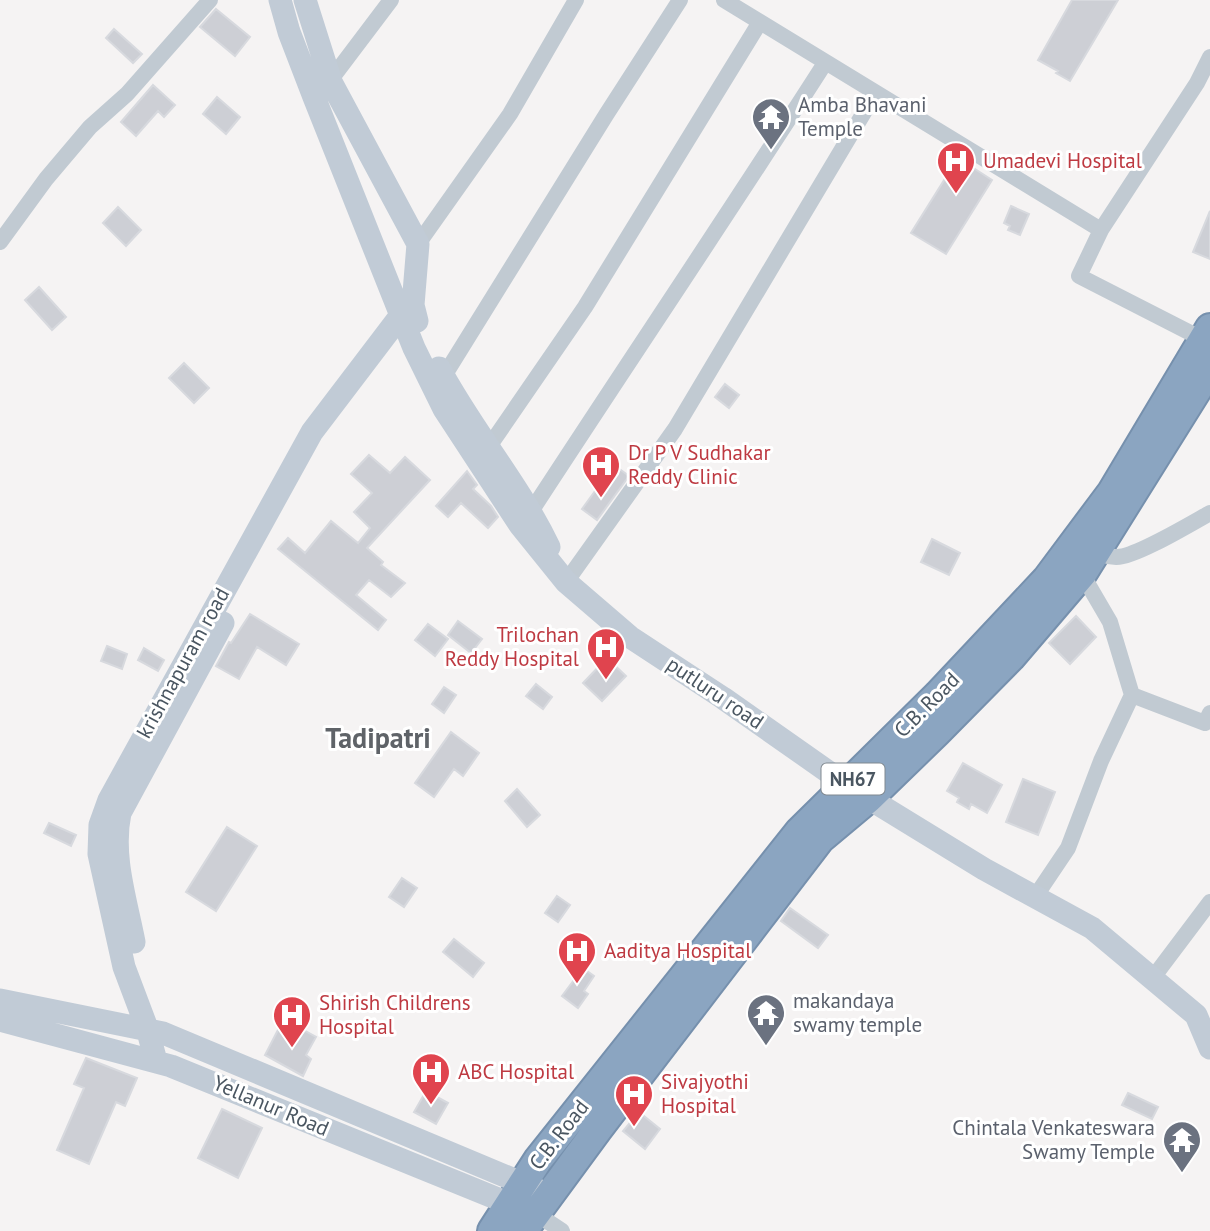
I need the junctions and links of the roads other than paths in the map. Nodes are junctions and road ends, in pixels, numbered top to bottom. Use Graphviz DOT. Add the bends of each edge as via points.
graph roads {
  1 [pos="210,0"];
  2 [pos="281,0"];
  3 [pos="305,0"];
  4 [pos="391,0"];
  5 [pos="576,0"];
  6 [pos="680,0"];
  7 [pos="724,0"];
  8 [pos="760,22"];
  9 [pos="1210,57"];
  10 [pos="825,63"];
  11 [pos="331,82"];
  12 [pos="875,94"];
  13 [pos="314,97"];
  14 [pos="1101,230"];
  15 [pos="0,242"];
  16 [pos="418,244"];
  17 [pos="411,321"];
  18 [pos="1208,337"];
  19 [pos="1210,369"];
  20 [pos="444,376"];
  21 [pos="488,448"];
  22 [pos="532,510"];
  23 [pos="1210,513"];
  24 [pos="1086,554"];
  25 [pos="566,582"];
  26 [pos="1132,695"];
  27 [pos="1210,713"];
  28 [pos="858,791"];
  29 [pos="1035,897"];
  30 [pos="1210,902"];
  31 [pos="1152,979"];
  32 [pos="0,1000"];
  33 [pos="1203,1018"];
  34 [pos="0,1020"];
  35 [pos="155,1031"];
  36 [pos="1210,1048"];
  37 [pos="163,1064"];
  38 [pos="516,1194"];
  39 [pos="536,1213"];
  40 [pos="492,1231"];
  41 [pos="562,1231"];
  1 -- 15 [label="street" via="127,94 90,127"];
  2 -- 13 [label="main road"];
  3 -- 11 [label="main road"];
  4 -- 11 [label="street"];
  5 -- 16 [label="street" via="510,114"];
  6 -- 20 [label="street"];
  7 -- 8 [label="street"];
  8 -- 10 [label="street"];
  8 -- 21 [label="street" via="585,307"];
  9 -- 14 [label="street"];
  10 -- 12 [label="street"];
  10 -- 22 [label="street"];
  11 -- 13 [label="street"];
  11 -- 16 [label="main road"];
  12 -- 14 [label="street"];
  12 -- 25 [label="street" via="675,429"];
  13 -- 17 [label="main road"];
  14 -- 18 [label="street" via="1079,276"];
  16 -- 17 [label="main road"];
  17 -- 20 [label="main road"];
  17 -- 25 [label="main road" via="444,409 520,525"];
  17 -- 35 [label="main road, krishnapuram road" via="323,440 121,813 116,852"];
  18 -- 24 [label="highway, C.B. Road / NH67" via="1112,492"];
  19 -- 24 [label="highway, NH67"];
  20 -- 21 [label="main road"];
  21 -- 22 [label="main road"];
  22 -- 25 [label="main road"];
  23 -- 24 [label="street" via="1118,558"];
  24 -- 26 [label="street"];
  24 -- 28 [label="highway, C.B. Road / NH67" via="1047,579 938,695"];
  24 -- 28 [label="highway, NH67" via="1011,657"];
  25 -- 28 [label="main road, putluru road" via="631,637"];
  26 -- 27 [label="street" via="1205,723"];
  26 -- 29 [label="street" via="1068,848"];
  28 -- 29 [label="main road, putluru road"];
  28 -- 38 [label="highway, C.B. Road / NH67" via="799,832 538,1160"];
  28 -- 39 [label="highway, NH67"];
  29 -- 31 [label="main road, putluru road" via="1092,928"];
  30 -- 31 [label="street"];
  31 -- 33 [label="main road, putluru road"];
  32 -- 35 [label="main road"];
  33 -- 36 [label="main road"];
  34 -- 37 [label="main road, Yellanur Road"];
  35 -- 37 [label="main road, krishnapuram road"];
  35 -- 38 [label="main road"];
  37 -- 38 [label="main road, Yellanur Road"];
  38 -- 39 [label="main road"];
  38 -- 40 [label="highway, C.B. Road / NH67"];
  39 -- 41 [label="street"];
}
